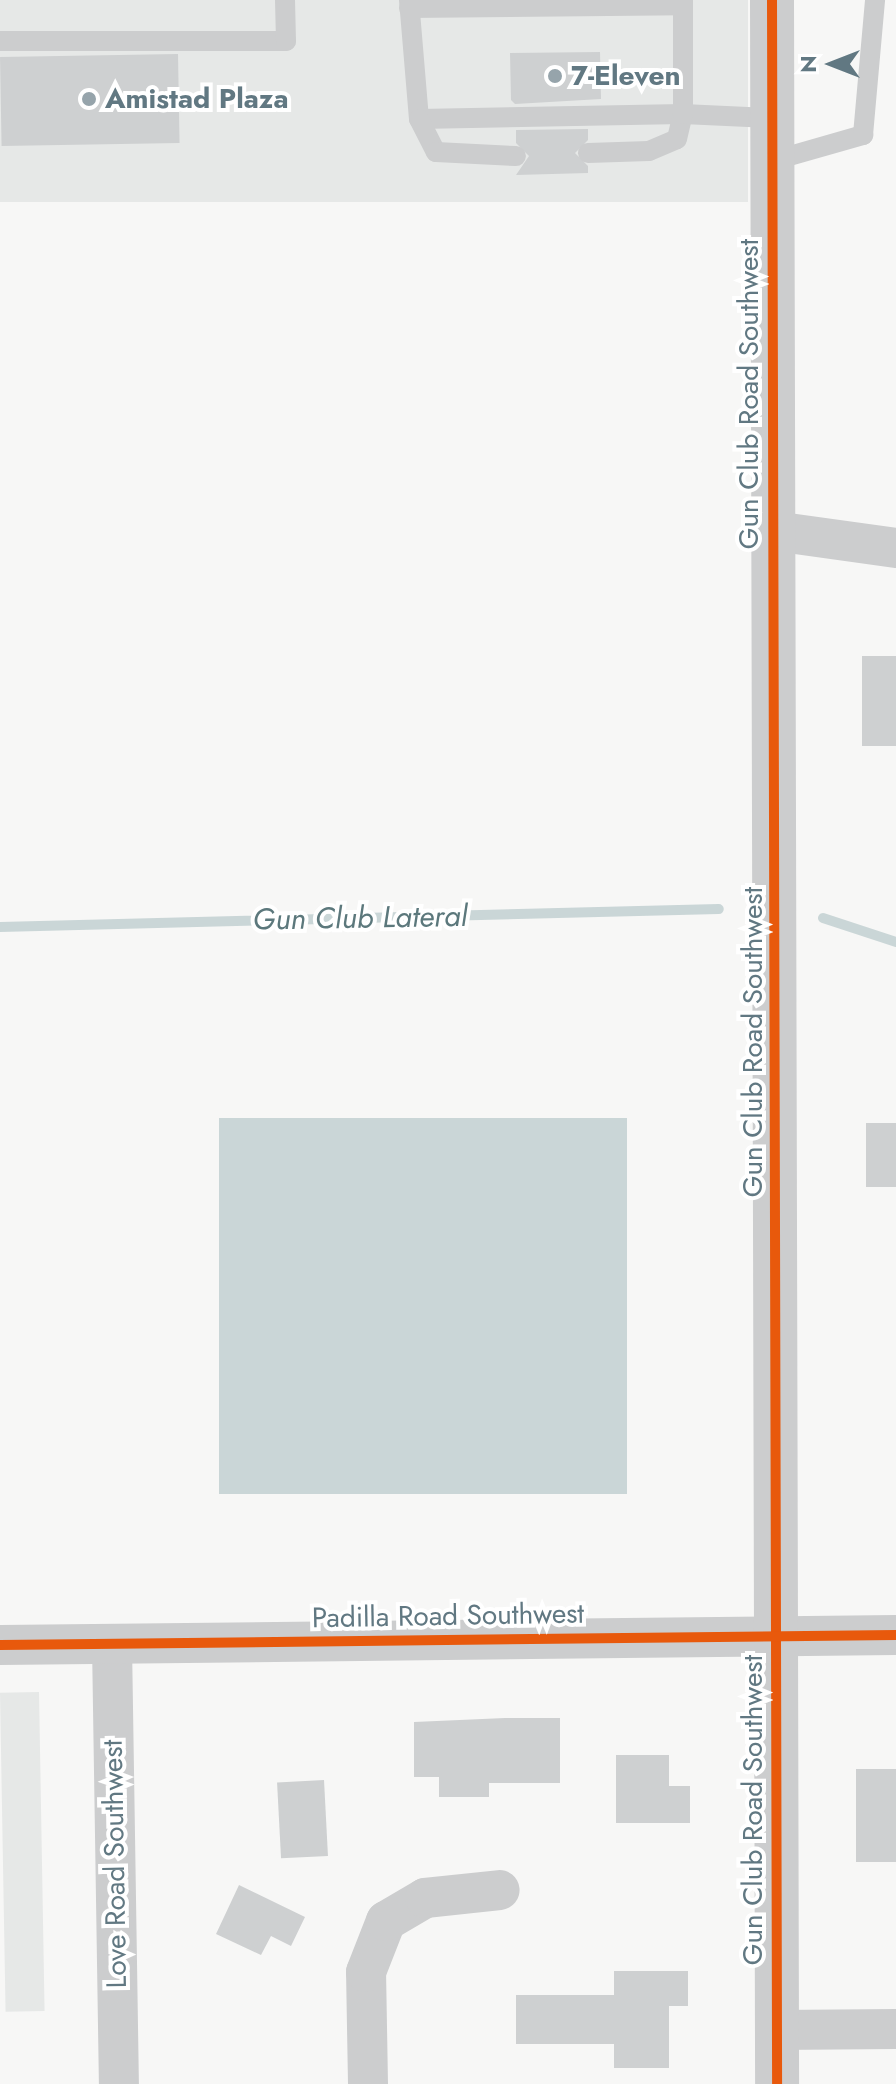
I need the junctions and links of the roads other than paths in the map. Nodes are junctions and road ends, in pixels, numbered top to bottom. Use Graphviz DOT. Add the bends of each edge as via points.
graph roads {
  1 [pos="285,0"];
  2 [pos="772,0"];
  3 [pos="875,0"];
  4 [pos="683,2"];
  5 [pos="573,3"];
  6 [pos="616,3"];
  7 [pos="409,4"];
  8 [pos="465,4"];
  9 [pos="516,4"];
  10 [pos="0,41"];
  11 [pos="683,114"];
  12 [pos="772,118"];
  13 [pos="419,119"];
  14 [pos="588,153"];
  15 [pos="516,156"];
  16 [pos="772,161"];
  17 [pos="774,531"];
  18 [pos="896,548"];
  19 [pos="896,1635"];
  20 [pos="777,1636"];
  21 [pos="112,1644"];
  22 [pos="0,1645"];
  23 [pos="500,1890"];
  24 [pos="896,2029"];
  25 [pos="777,2030"];
  26 [pos="119,2084"];
  27 [pos="368,2084"];
  28 [pos="777,2084"];
  1 -- 10 [label="lane" via="286,41"];
  2 -- 12 [label="street, Gun Club Road Southwest"];
  3 -- 16 [label="lane" via="863,135"];
  4 -- 6 [label="lane"];
  4 -- 11 [label="lane"];
  5 -- 6 [label="lane"];
  5 -- 9 [label="lane"];
  7 -- 8 [label="lane"];
  7 -- 13 [label="lane"];
  8 -- 9 [label="lane"];
  11 -- 12 [label="lane"];
  11 -- 13 [label="lane"];
  11 -- 14 [label="lane" via="677,139 668,147"];
  12 -- 16 [label="street, Gun Club Road Southwest"];
  13 -- 15 [label="lane" via="436,152"];
  16 -- 17 [label="street, Gun Club Road Southwest"];
  17 -- 18 [label="street"];
  17 -- 20 [label="street, Gun Club Road Southwest"];
  19 -- 20 [label="street, Padilla Road Southwest"];
  20 -- 21 [label="street, Padilla Road Southwest"];
  20 -- 25 [label="street, Gun Club Road Southwest"];
  21 -- 22 [label="street, Padilla Road Southwest"];
  21 -- 26 [label="street, Love Road Southwest"];
  23 -- 27 [label="street" via="425,1898 386,1921 373,1943 366,1972"];
  24 -- 25 [label="street"];
  25 -- 28 [label="street, Gun Club Road Southwest"];
}
